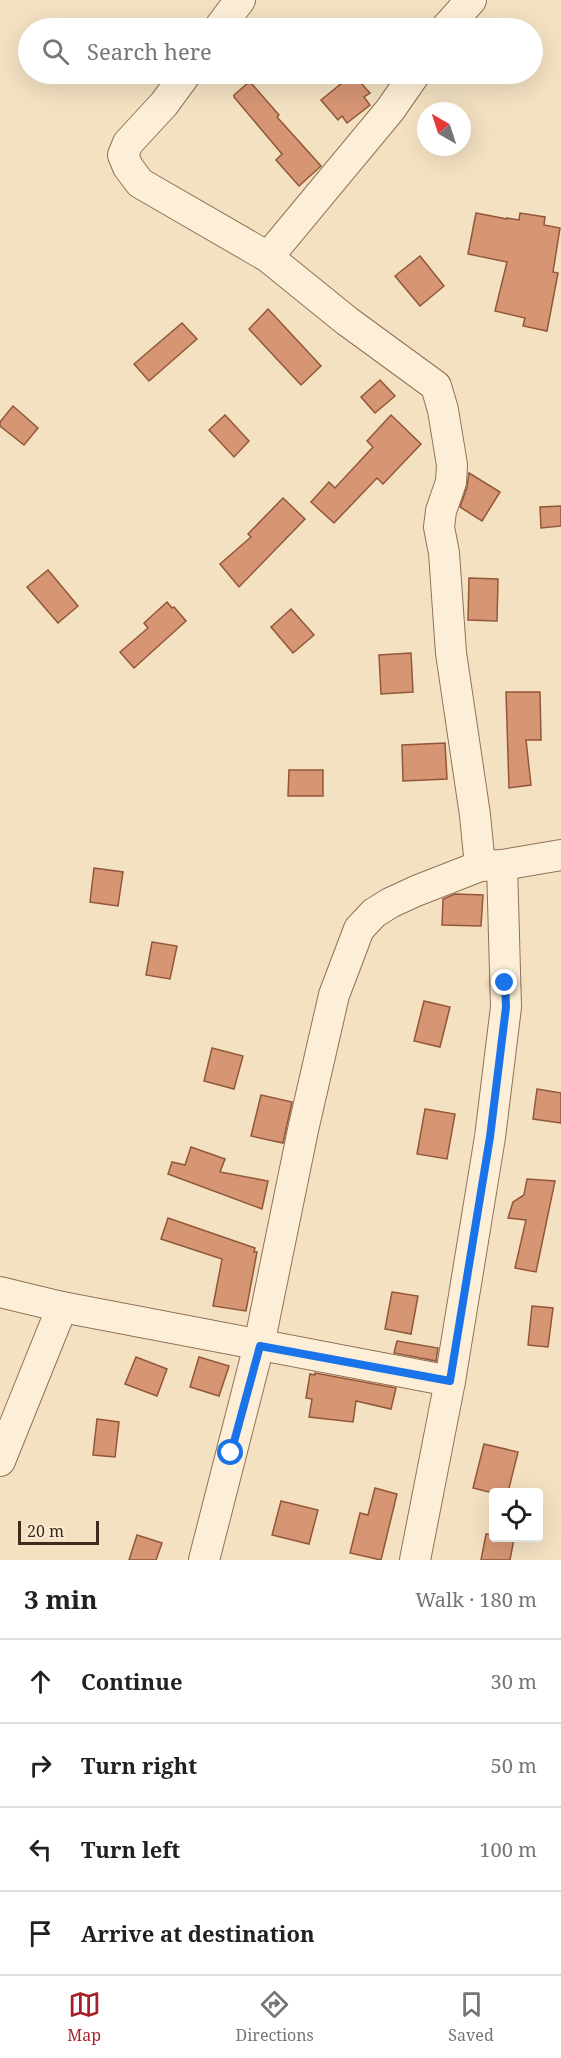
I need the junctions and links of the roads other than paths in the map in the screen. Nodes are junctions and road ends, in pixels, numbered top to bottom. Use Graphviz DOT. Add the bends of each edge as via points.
graph roads {
  1 [pos="240,0"];
  2 [pos="471,0"];
  3 [pos="226,18"];
  4 [pos="455,18"];
  5 [pos="179,84"];
  6 [pos="408,84"];
  7 [pos="268,257"];
  8 [pos="561,855"];
  9 [pos="491,866"];
  10 [pos="0,1292"];
  11 [pos="62,1307"];
  12 [pos="260,1346"];
  13 [pos="450,1381"];
  14 [pos="0,1461"];
  15 [pos="204,1560"];
  16 [pos="415,1560"];
  1 -- 3 [label="street"];
  2 -- 4 [label="street"];
  5 -- 7 [label="street" via="128,143 123,155 128,167 140,183"];
  6 -- 7 [label="street"];
  7 -- 9 [label="street" via="436,386 452,465 439,527 451,653 475,815"];
  8 -- 9 [label="street"];
  9 -- 12 [label="street" via="390,903 359,929 332,1006"];
  9 -- 13 [label="street" via="506,1007 490,1137"];
  10 -- 11 [label="street"];
  11 -- 12 [label="street"];
  11 -- 14 [label="street"];
  12 -- 13 [label="street"];
  12 -- 15 [label="street"];
  13 -- 16 [label="street"];
}
